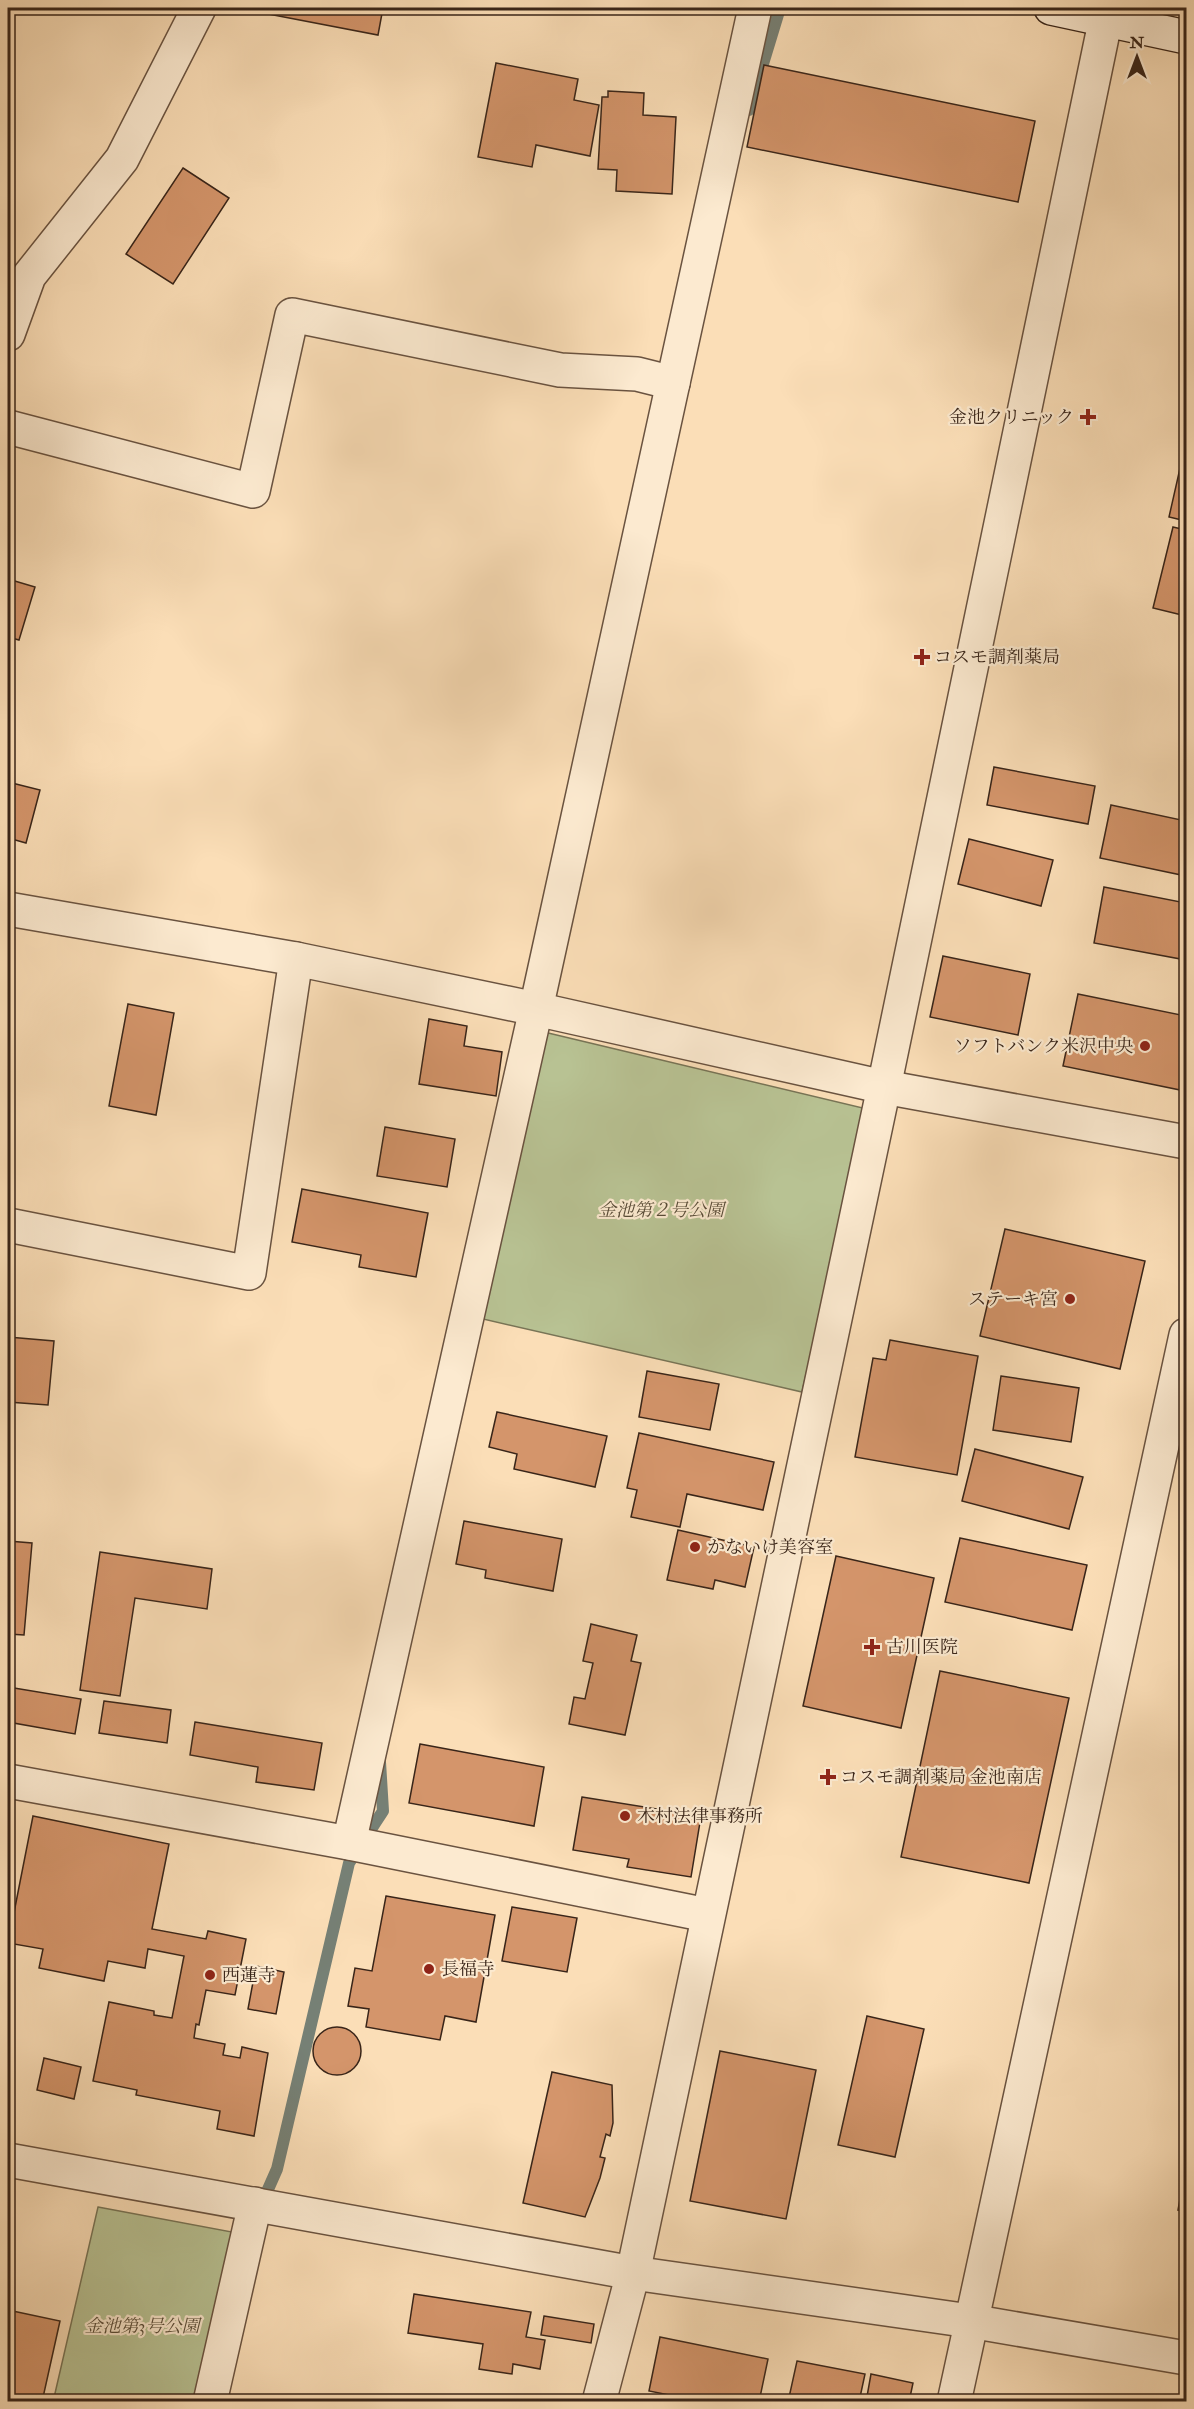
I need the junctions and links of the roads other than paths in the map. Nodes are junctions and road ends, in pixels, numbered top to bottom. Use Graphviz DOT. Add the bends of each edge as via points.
graph roads {
  1 [pos="199,8"];
  2 [pos="755,8"];
  3 [pos="1051,8"];
  4 [pos="1107,13"];
  5 [pos="1186,37"];
  6 [pos="18,272"];
  7 [pos="8,334"];
  8 [pos="673,383"];
  9 [pos="8,427"];
  10 [pos="8,909"];
  11 [pos="296,959"];
  12 [pos="536,1009"];
  13 [pos="884,1087"];
  14 [pos="1186,1142"];
  15 [pos="8,1225"];
  16 [pos="1186,1335"];
  17 [pos="8,1781"];
  18 [pos="349,1843"];
  19 [pos="707,1915"];
  20 [pos="8,2160"];
  21 [pos="255,2204"];
  22 [pos="633,2273"];
  23 [pos="970,2321"];
  24 [pos="1186,2358"];
  25 [pos="210,2402"];
  26 [pos="599,2402"];
  27 [pos="954,2402"];
  1 -- 6 [label="street" via="122,159"];
  2 -- 8 [label="street"];
  3 -- 4 [label="street"];
  4 -- 5 [label="street"];
  4 -- 13 [label="street"];
  6 -- 7 [label="street"];
  8 -- 9 [label="street" via="638,374 560,370 292,315 252,491"];
  8 -- 12 [label="street"];
  10 -- 11 [label="street"];
  11 -- 12 [label="street"];
  11 -- 15 [label="street" via="249,1273"];
  12 -- 13 [label="street"];
  12 -- 18 [label="street"];
  13 -- 14 [label="street"];
  13 -- 19 [label="street"];
  16 -- 23 [label="street"];
  17 -- 18 [label="street"];
  18 -- 19 [label="street"];
  19 -- 22 [label="street"];
  20 -- 21 [label="street"];
  21 -- 22 [label="street"];
  21 -- 25 [label="street"];
  22 -- 23 [label="street"];
  22 -- 26 [label="street"];
  23 -- 24 [label="street"];
  23 -- 27 [label="street"];
}
